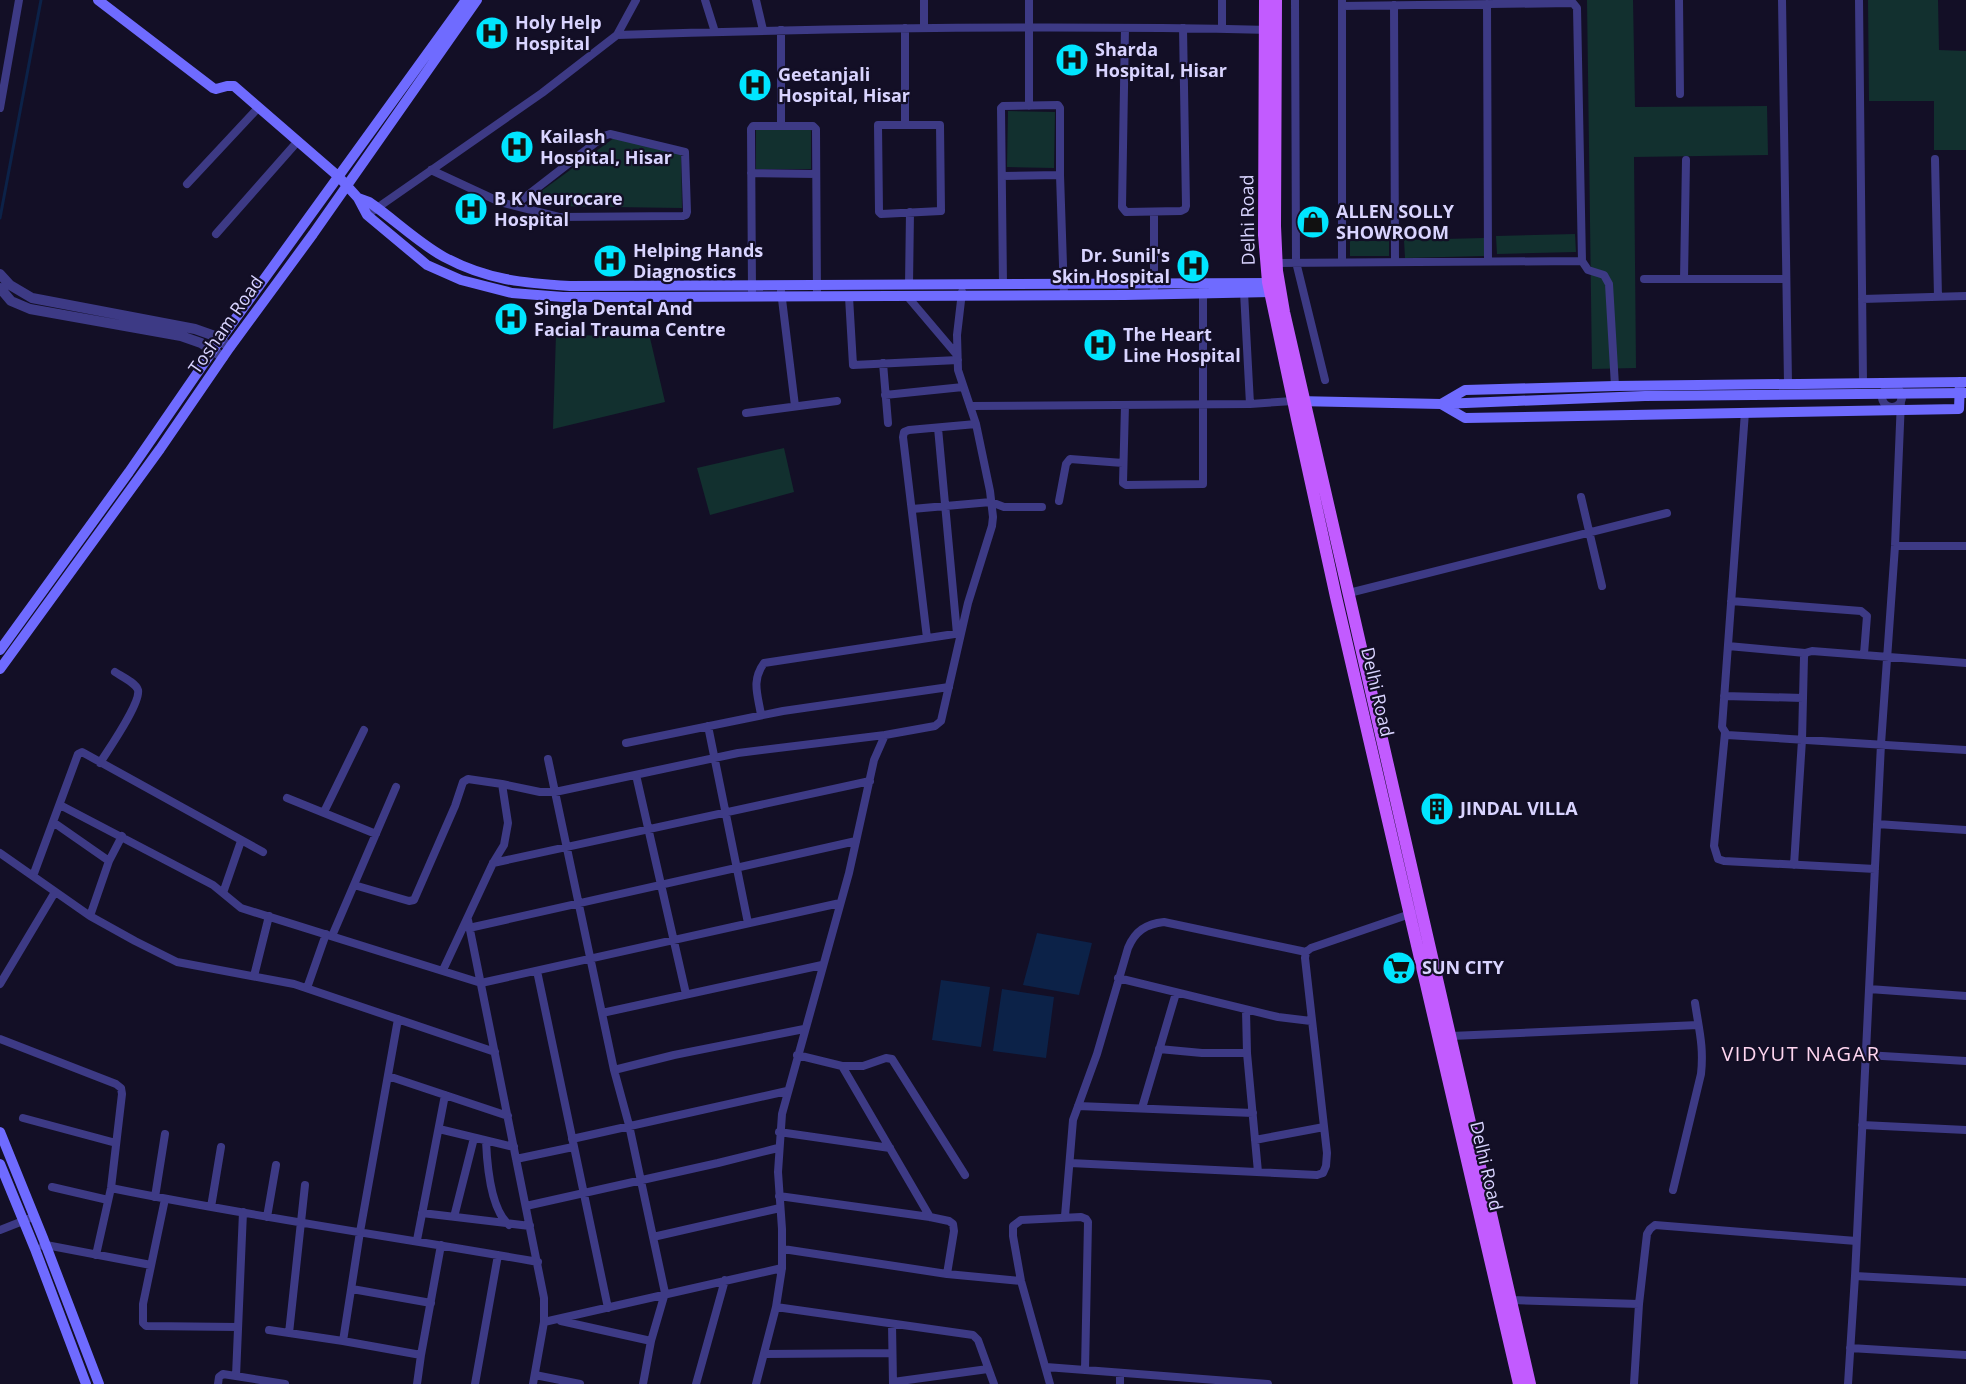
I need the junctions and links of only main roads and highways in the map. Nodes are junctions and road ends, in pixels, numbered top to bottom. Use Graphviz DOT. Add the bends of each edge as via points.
graph roads {
  1 [pos="98,0"];
  2 [pos="466,0"];
  3 [pos="477,0"];
  4 [pos="1265,0"];
  5 [pos="1276,0"];
  6 [pos="1270,30"];
  7 [pos="342,181"];
  8 [pos="358,198"];
  9 [pos="408,232"];
  10 [pos="399,243"];
  11 [pos="1274,287"];
  12 [pos="1203,288"];
  13 [pos="962,290"];
  14 [pos="1063,290"];
  15 [pos="752,291"];
  16 [pos="817,291"];
  17 [pos="908,291"];
  18 [pos="218,354"];
  19 [pos="1963,382"];
  20 [pos="1966,393"];
  21 [pos="1299,400"];
  22 [pos="1441,404"];
  23 [pos="1962,409"];
  24 [pos="0,650"];
  25 [pos="0,669"];
  26 [pos="1416,913"];
  27 [pos="0,1132"];
  28 [pos="0,1164"];
  29 [pos="29,1219"];
  30 [pos="40,1247"];
  31 [pos="86,1384"];
  32 [pos="99,1384"];
  33 [pos="1519,1384"];
  34 [pos="1530,1384"];
  1 -- 7 [label="main road" via="213,88 234,86"];
  2 -- 7 [label="main road, Tosham Road"];
  3 -- 7 [label="main road, Tosham Road"];
  4 -- 6 [label="main road, Delhi Road"];
  5 -- 6 [label="main road, Delhi Road"];
  6 -- 11 [label="main road, Delhi Road"];
  7 -- 8 [label="main road"];
  7 -- 18 [label="main road, Tosham Road"];
  8 -- 9 [label="main road" via="377,207"];
  8 -- 10 [label="main road" via="367,215"];
  9 -- 10 [label="main road"];
  9 -- 15 [label="main road" via="443,256 483,275 522,283"];
  10 -- 15 [label="main road" via="427,265 461,280 512,293 563,297"];
  11 -- 12 [label="main road"];
  11 -- 12 [label="main road" via="1244,292"];
  11 -- 21 [label="main road, Delhi Road"];
  12 -- 14 [label="main road"];
  13 -- 14 [label="main road"];
  13 -- 14 [label="main road" via="1003,285"];
  13 -- 17 [label="main road"];
  15 -- 16 [label="main road"];
  16 -- 17 [label="main road"];
  16 -- 17 [label="main road" via="849,297"];
  18 -- 24 [label="main road, Tosham Road"];
  18 -- 25 [label="main road, Tosham Road" via="160,449"];
  19 -- 22 [label="main road" via="1883,387 1863,382 1465,390"];
  19 -- 23 [label="main road"];
  20 -- 22 [label="main road, bridge" via="1645,396"];
  21 -- 22 [label="main road"];
  21 -- 26 [label="main road, Delhi Road" via="1349,593"];
  21 -- 26 [label="main road, Delhi Road" via="1335,594"];
  22 -- 23 [label="main road" via="1465,418 1901,405"];
  26 -- 33 [label="main road, Delhi Road"];
  26 -- 34 [label="main road, Delhi Road" via="1451,1036"];
  27 -- 29 [label="main road"];
  28 -- 29 [label="main road"];
  29 -- 30 [label="main road"];
  30 -- 31 [label="main road"];
  30 -- 32 [label="main road"];
}
